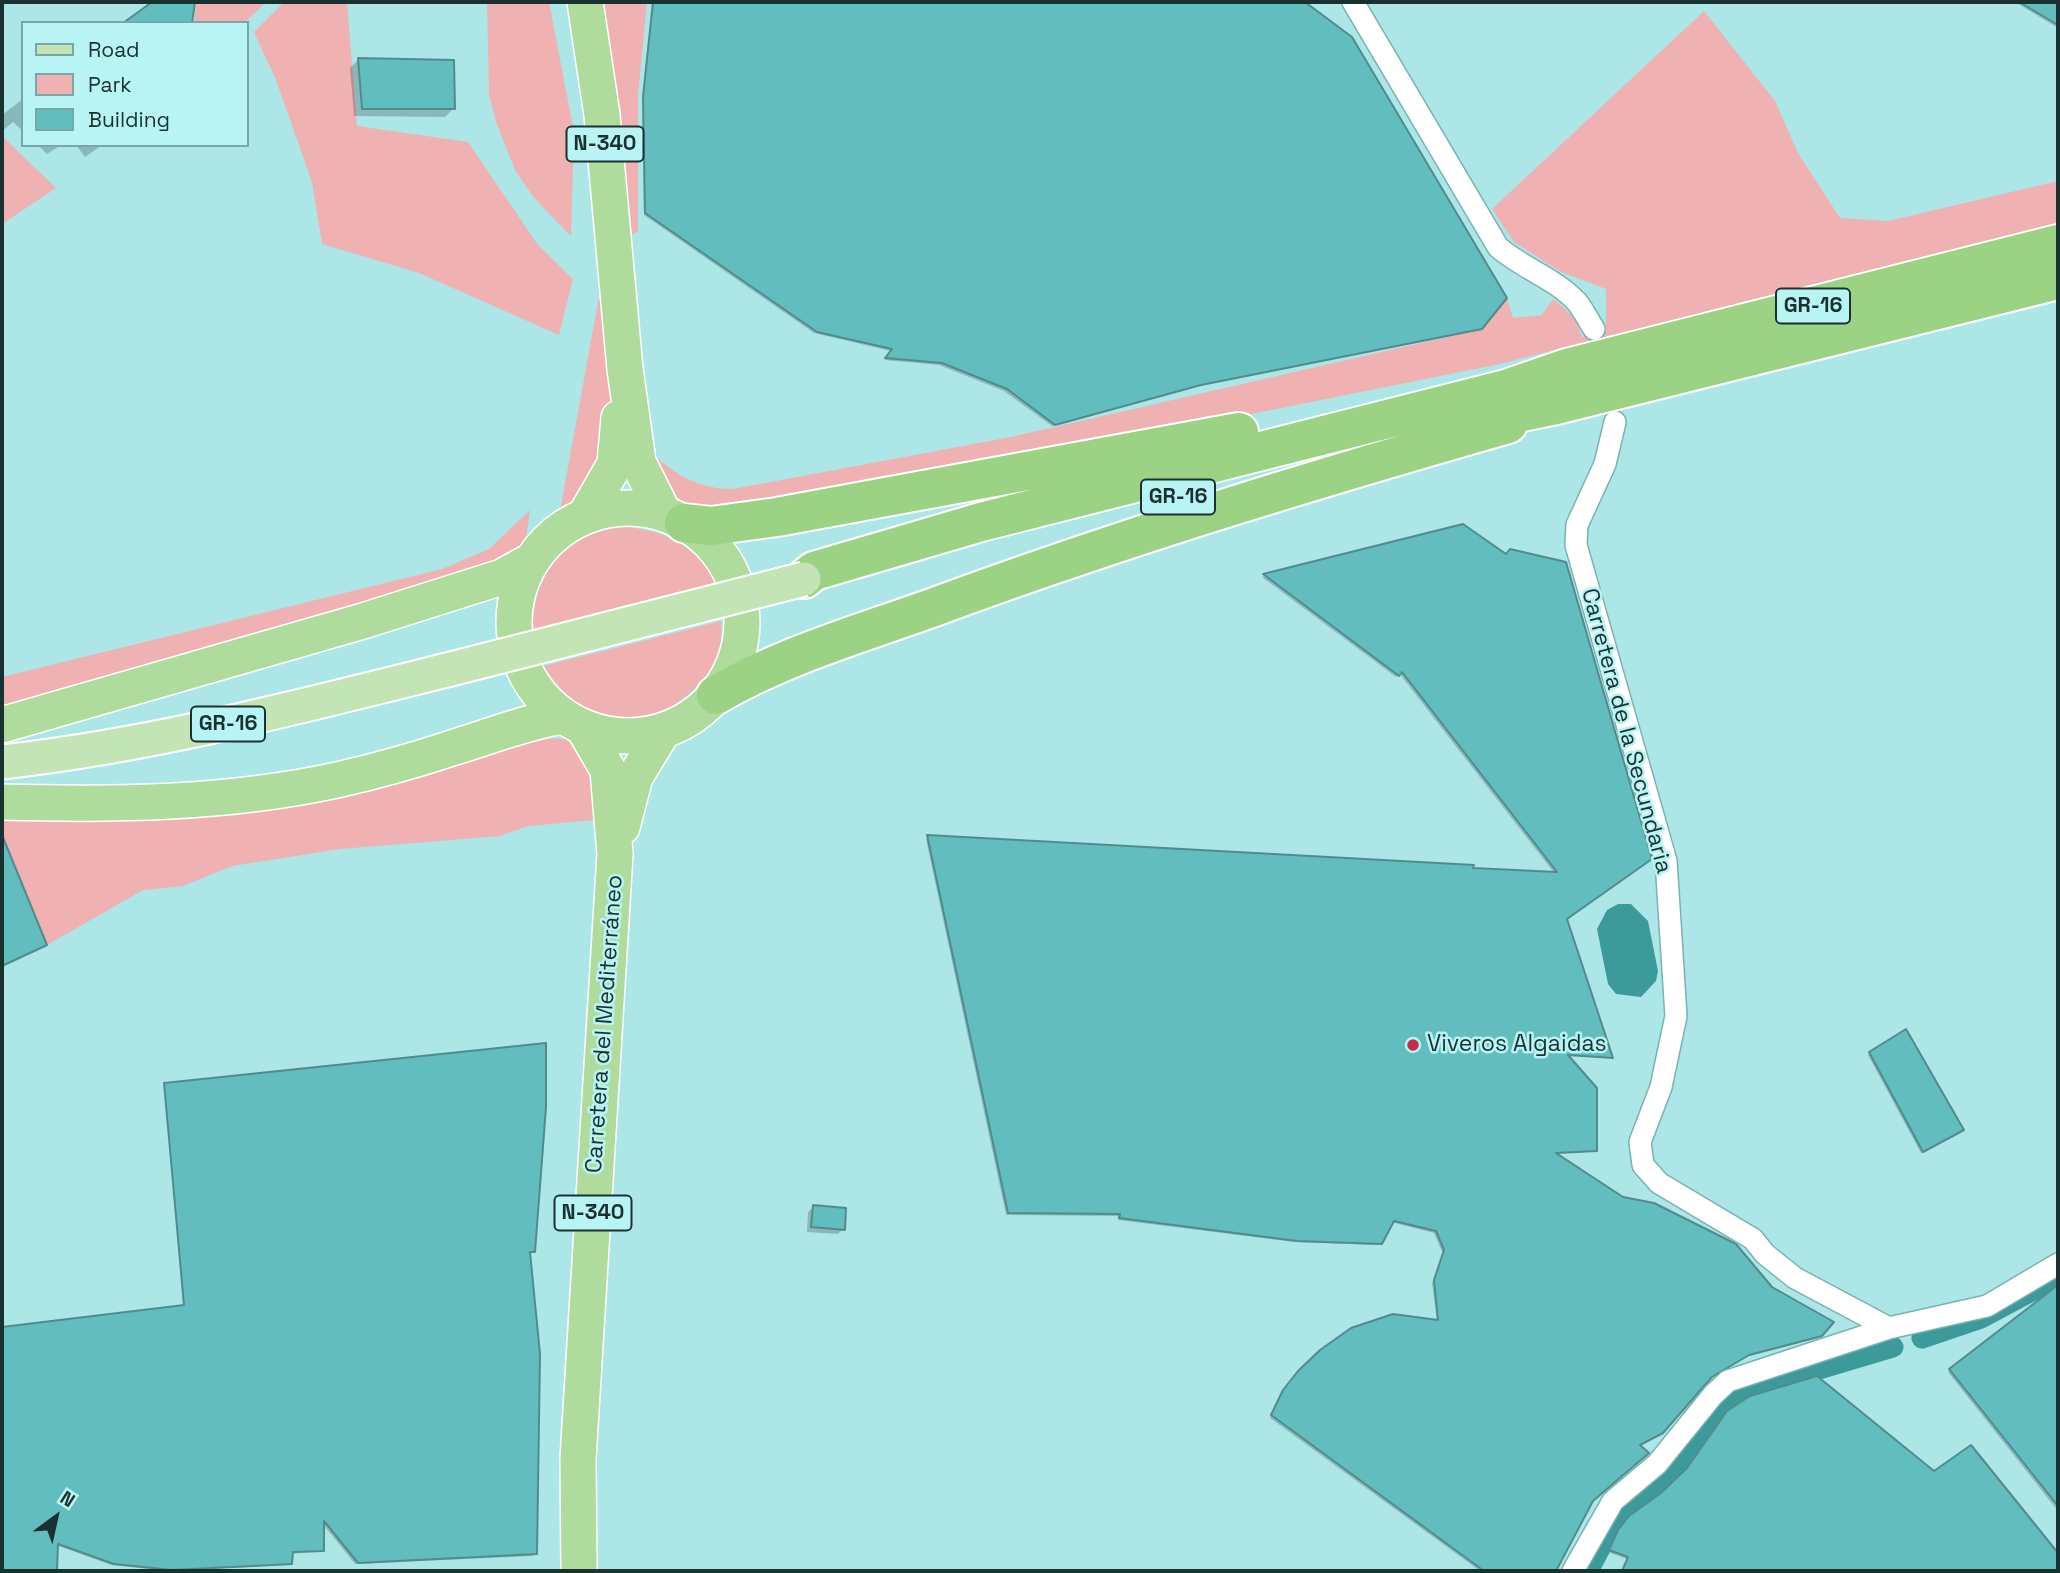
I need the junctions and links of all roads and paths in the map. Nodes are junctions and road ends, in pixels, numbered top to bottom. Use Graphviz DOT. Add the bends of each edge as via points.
graph roads {
  1 [pos="585,2"];
  2 [pos="1353,2"];
  3 [pos="2058,244"];
  4 [pos="2058,280"];
  5 [pos="1594,329"];
  6 [pos="1567,368"];
  7 [pos="625,369"];
  8 [pos="1552,406"];
  9 [pos="1615,422"];
  10 [pos="585,516"];
  11 [pos="674,518"];
  12 [pos="531,561"];
  13 [pos="804,579"];
  14 [pos="716,695"];
  15 [pos="573,722"];
  16 [pos="2,725"];
  17 [pos="663,731"];
  18 [pos="2,762"];
  19 [pos="2,802"];
  20 [pos="615,854"];
  21 [pos="2058,1264"];
  22 [pos="1889,1328"];
  23 [pos="579,1571"];
  24 [pos="1573,1571"];
  1 -- 7 [label="highway, N-340" via="603,115"];
  2 -- 5 [label="street" via="1498,247 1577,302"];
  3 -- 6 [label="highway, GR-16"];
  4 -- 8 [label="highway, GR-16"];
  6 -- 11 [label="highway" via="777,517 711,526"];
  6 -- 13 [label="highway, GR-16" via="1506,389 981,522 814,571"];
  7 -- 10 [label="highway, N-340" via="615,464"];
  7 -- 11 [label="highway, N-340" via="638,462"];
  8 -- 13 [label="highway, GR-16" via="967,549 817,581"];
  8 -- 14 [label="highway" via="1516,422 1199,517 982,590 752,674"];
  9 -- 22 [label="street, Carretera de la Secundaria" via="1605,464 1577,525 1576,545 1666,861 1676,1016 1661,1087 1640,1142 1643,1165 1659,1183 1753,1239 1795,1278"];
  10 -- 11 [label="highway, N-340" via="611,509 638,509"];
  10 -- 12 [label="highway, N-340" via="554,534"];
  11 -- 14 [label="highway, N-340" via="710,543 729,570 740,601 742,635 733,667"];
  12 -- 15 [label="highway, N-340" via="517,592 513,627 520,661 537,692"];
  12 -- 16 [label="highway" via="502,577 376,617"];
  13 -- 18 [label="main road, GR-16, bridge" via="211,728"];
  14 -- 17 [label="highway, N-340" via="692,717"];
  15 -- 17 [label="highway, N-340" via="609,735"];
  15 -- 19 [label="highway" via="540,719 417,760 335,780 237,796 112,805"];
  15 -- 20 [label="highway, Carretera del Mediterráneo / N-340" via="608,770"];
  17 -- 20 [label="highway, Carretera del Mediterráneo / N-340" via="635,777"];
  20 -- 23 [label="highway, Carretera del Mediterráneo / N-340" via="578,1460"];
  21 -- 22 [label="street" via="1987,1306"];
  22 -- 24 [label="street" via="1728,1381 1657,1464 1613,1501"];
}
